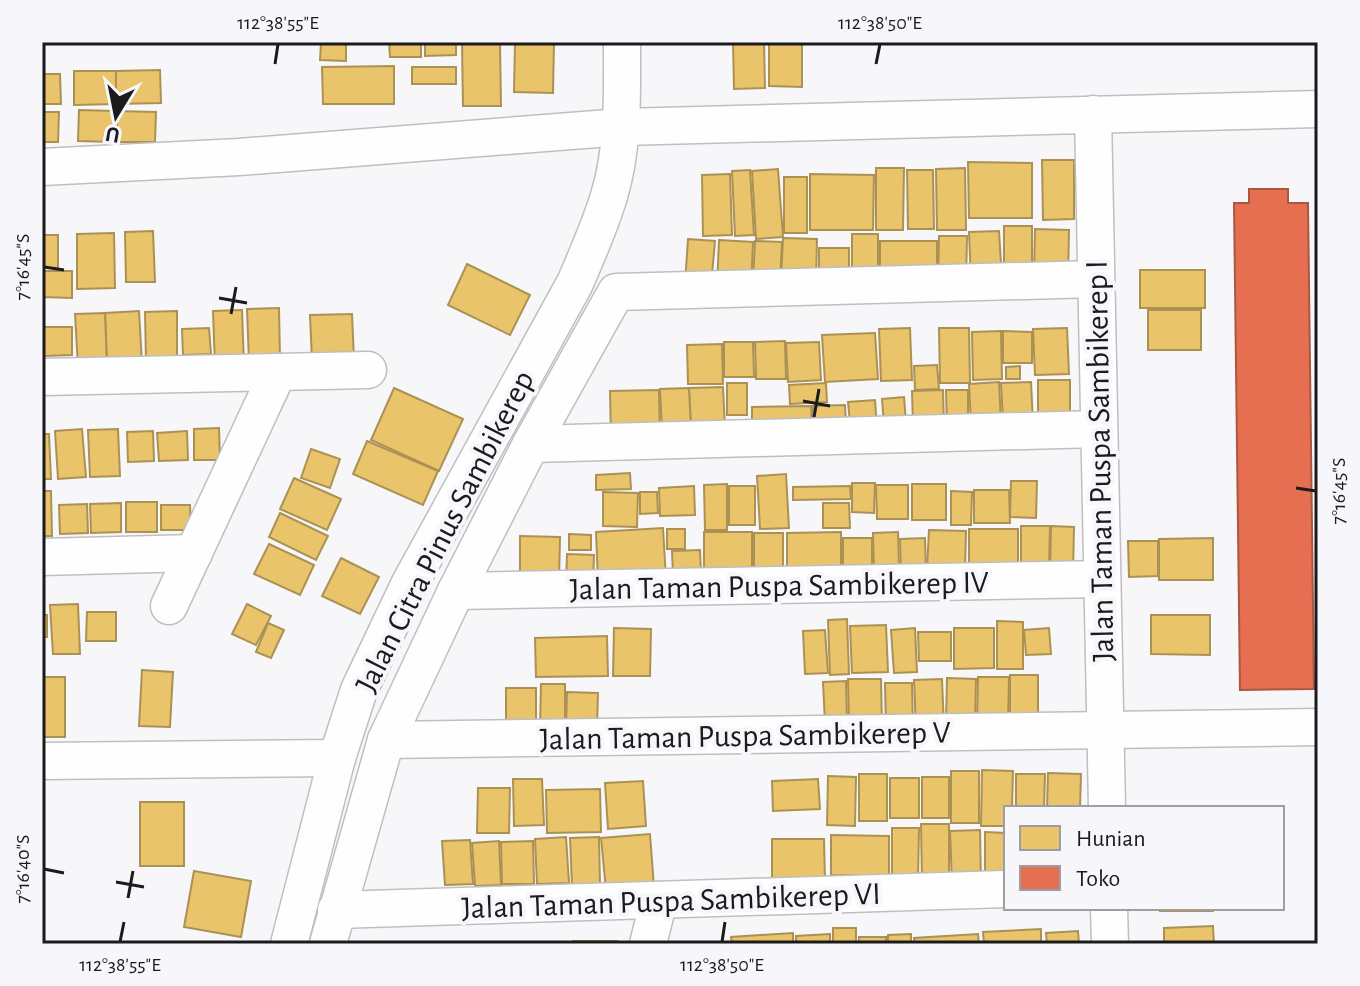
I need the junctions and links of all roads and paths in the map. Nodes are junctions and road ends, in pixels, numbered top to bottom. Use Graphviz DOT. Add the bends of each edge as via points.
graph roads {
  1 [pos="622,42"];
  2 [pos="1318,109"];
  3 [pos="1093,114"];
  4 [pos="622,127"];
  5 [pos="42,167"];
  6 [pos="1095,279"];
  7 [pos="368,370"];
  8 [pos="278,372"];
  9 [pos="42,377"];
  10 [pos="1098,429"];
  11 [pos="531,444"];
  12 [pos="194,553"];
  13 [pos="42,557"];
  14 [pos="1102,579"];
  15 [pos="456,591"];
  16 [pos="169,606"];
  17 [pos="1318,727"];
  18 [pos="1105,730"];
  19 [pos="386,740"];
  20 [pos="337,758"];
  21 [pos="42,761"];
  22 [pos="1107,806"];
  23 [pos="1004,889"];
  24 [pos="659,900"];
  25 [pos="1109,910"];
  26 [pos="332,927"];
  27 [pos="289,944"];
  28 [pos="648,944"];
  29 [pos="1110,944"];
  1 -- 4 [label="street, Jalan Citra Pinus Sambikerep"];
  2 -- 3 [label="street"];
  3 -- 4 [label="street"];
  3 -- 6 [label="street, Jalan Taman Puspa Sambikerep I"];
  4 -- 5 [label="street"];
  4 -- 20 [label="street, Jalan Citra Pinus Sambikerep" via="610,194 575,283 410,583 359,690"];
  6 -- 10 [label="street, Jalan Taman Puspa Sambikerep I"];
  6 -- 11 [label="street" via="616,292"];
  7 -- 8 [label="street"];
  8 -- 9 [label="street"];
  8 -- 12 [label="street"];
  10 -- 11 [label="street"];
  10 -- 14 [label="street, Jalan Taman Puspa Sambikerep I"];
  11 -- 15 [label="street"];
  12 -- 13 [label="street"];
  12 -- 16 [label="street"];
  14 -- 15 [label="street, Jalan Taman Puspa Sambikerep IV"];
  14 -- 18 [label="street, Jalan Taman Puspa Sambikerep I"];
  15 -- 19 [label="street"];
  17 -- 18 [label="street, Jalan Taman Puspa Sambikerep V"];
  18 -- 19 [label="street, Jalan Taman Puspa Sambikerep V"];
  18 -- 22 [label="street, Jalan Taman Puspa Sambikerep I"];
  19 -- 26 [label="street"];
  20 -- 21 [label="street"];
  20 -- 27 [label="street, Jalan Citra Pinus Sambikerep"];
  23 -- 24 [label="street, Jalan Taman Puspa Sambikerep VI"];
  24 -- 26 [label="street, Jalan Taman Puspa Sambikerep VI"];
  24 -- 28 [label="street"];
  25 -- 29 [label="street"];
}
